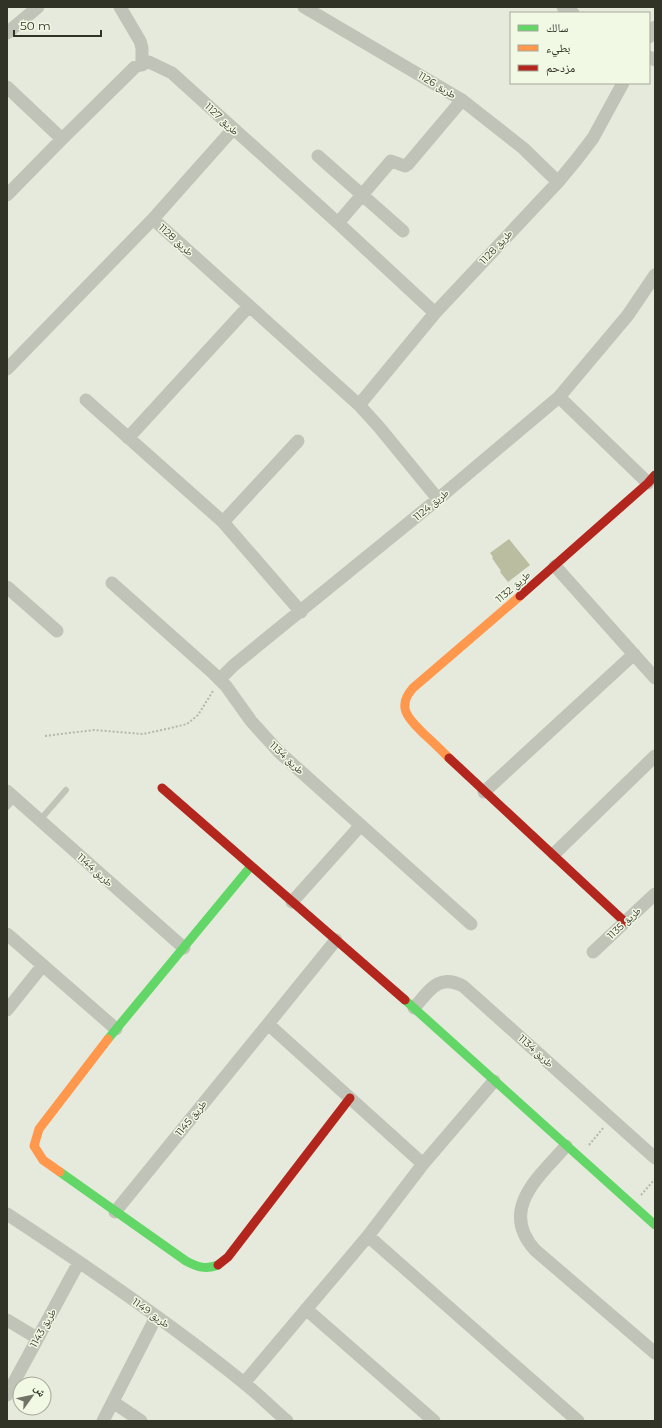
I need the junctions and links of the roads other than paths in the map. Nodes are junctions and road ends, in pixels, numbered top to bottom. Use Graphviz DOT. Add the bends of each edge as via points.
graph roads {
  1 [pos="38,7"];
  2 [pos="120,7"];
  3 [pos="304,7"];
  4 [pos="7,33"];
  5 [pos="142,65"];
  6 [pos="622,84"];
  7 [pos="7,87"];
  8 [pos="462,100"];
  9 [pos="233,129"];
  10 [pos="62,139"];
  11 [pos="318,156"];
  12 [pos="558,182"];
  13 [pos="7,195"];
  14 [pos="362,195"];
  15 [pos="153,219"];
  16 [pos="338,223"];
  17 [pos="402,231"];
  18 [pos="655,275"];
  19 [pos="249,306"];
  20 [pos="435,313"];
  21 [pos="7,369"];
  22 [pos="559,397"];
  23 [pos="86,400"];
  24 [pos="359,405"];
  25 [pos="128,438"];
  26 [pos="298,441"];
  27 [pos="652,479"];
  28 [pos="438,499"];
  29 [pos="223,522"];
  30 [pos="555,566"];
  31 [pos="112,583"];
  32 [pos="7,587"];
  33 [pos="301,612"];
  34 [pos="57,630"];
  35 [pos="634,654"];
  36 [pos="655,678"];
  37 [pos="220,679"];
  38 [pos="655,756"];
  39 [pos="162,788"];
  40 [pos="66,790"];
  41 [pos="484,792"];
  42 [pos="10,798"];
  43 [pos="40,820"];
  44 [pos="361,825"];
  45 [pos="554,854"];
  46 [pos="251,866"];
  47 [pos="655,894"];
  48 [pos="292,902"];
  49 [pos="625,922"];
  50 [pos="471,924"];
  51 [pos="7,934"];
  52 [pos="336,940"];
  53 [pos="184,948"];
  54 [pos="592,952"];
  55 [pos="43,965"];
  56 [pos="414,1008"];
  57 [pos="7,1010"];
  58 [pos="268,1024"];
  59 [pos="116,1029"];
  60 [pos="494,1081"];
  61 [pos="350,1098"];
  62 [pos="566,1146"];
  63 [pos="655,1158"];
  64 [pos="423,1164"];
  65 [pos="115,1212"];
  66 [pos="7,1214"];
  67 [pos="655,1225"];
  68 [pos="368,1236"];
  69 [pos="79,1262"];
  70 [pos="306,1309"];
  71 [pos="156,1316"];
  72 [pos="7,1320"];
  73 [pos="37,1338"];
  74 [pos="655,1353"];
  75 [pos="244,1383"];
  76 [pos="7,1395"];
  77 [pos="113,1402"];
  78 [pos="103,1421"];
  79 [pos="141,1421"];
  80 [pos="287,1421"];
  81 [pos="434,1421"];
  82 [pos="578,1421"];
  1 -- 4 [label="street"];
  2 -- 5 [label="street" via="140,41"];
  3 -- 8 [label="street, طريق 1126"];
  5 -- 9 [label="street, طريق 1127" via="149,62 172,73"];
  5 -- 10 [label="street" via="135,67"];
  6 -- 12 [label="street, طريق 1128" via="593,138"];
  7 -- 10 [label="street"];
  8 -- 12 [label="street, طريق 1126" via="523,148"];
  8 -- 14 [label="street" via="408,164 404,166 391,161"];
  9 -- 15 [label="street, طريق 1128"];
  9 -- 16 [label="street, طريق 1127"];
  10 -- 13 [label="street"];
  11 -- 14 [label="street"];
  12 -- 20 [label="street, طريق 1128"];
  14 -- 16 [label="street"];
  14 -- 17 [label="street"];
  15 -- 19 [label="street, طريق 1128"];
  15 -- 21 [label="street, طريق 1128"];
  16 -- 20 [label="street, طريق 1127"];
  18 -- 22 [label="street, طريق 1124" via="628,315"];
  19 -- 24 [label="street, طريق 1128"];
  19 -- 25 [label="street"];
  20 -- 24 [label="street, طريق 1128"];
  22 -- 27 [label="street"];
  22 -- 28 [label="street, طريق 1124"];
  23 -- 25 [label="street"];
  24 -- 28 [label="street, طريق 1128"];
  25 -- 29 [label="street"];
  26 -- 29 [label="street"];
  27 -- 30 [label="street, طريق 1132"];
  28 -- 33 [label="street, طريق 1124"];
  29 -- 33 [label="street"];
  30 -- 35 [label="street"];
  30 -- 41 [label="street, طريق 1132" via="408,692 404,704 406,714 412,722"];
  31 -- 37 [label="street, طريق 1134"];
  32 -- 34 [label="street"];
  33 -- 37 [label="street, طريق 1124"];
  35 -- 36 [label="street"];
  35 -- 41 [label="street"];
  37 -- 44 [label="street, طريق 1134" via="265,737"];
  38 -- 45 [label="street"];
  39 -- 46 [label="street"];
  40 -- 43 [label="lane"];
  41 -- 45 [label="street"];
  42 -- 43 [label="street, طريق 1144"];
  43 -- 53 [label="street, طريق 1144"];
  44 -- 48 [label="street"];
  44 -- 50 [label="street, طريق 1134"];
  45 -- 49 [label="street"];
  46 -- 48 [label="street"];
  46 -- 53 [label="street"];
  47 -- 49 [label="street, طريق 1135"];
  48 -- 52 [label="street"];
  49 -- 54 [label="street, طريق 1135"];
  51 -- 55 [label="street"];
  52 -- 56 [label="street"];
  52 -- 58 [label="street, طريق 1145"];
  53 -- 59 [label="street"];
  55 -- 57 [label="street"];
  55 -- 59 [label="street"];
  56 -- 60 [label="street"];
  56 -- 63 [label="street, طريق 1134" via="434,985 440,982 463,986"];
  58 -- 61 [label="street"];
  58 -- 65 [label="street, طريق 1145"];
  59 -- 65 [label="street" via="39,1129 34,1146 43,1160"];
  60 -- 62 [label="street"];
  60 -- 64 [label="street"];
  61 -- 64 [label="street"];
  61 -- 65 [label="street" via="228,1257 219,1265 209,1269 196,1267"];
  62 -- 67 [label="street"];
  62 -- 74 [label="street" via="532,1185 523,1200 520,1218 524,1235 535,1250"];
  64 -- 68 [label="street"];
  66 -- 69 [label="street, طريق 1149"];
  68 -- 70 [label="street"];
  68 -- 82 [label="street"];
  69 -- 71 [label="street, طريق 1149"];
  69 -- 73 [label="street, طريق 1143"];
  70 -- 75 [label="street"];
  70 -- 81 [label="street"];
  71 -- 75 [label="street, طريق 1149"];
  71 -- 77 [label="street"];
  72 -- 73 [label="street"];
  73 -- 76 [label="street, طريق 1143"];
  75 -- 80 [label="street, طريق 1149"];
  77 -- 78 [label="street"];
  77 -- 79 [label="street"];
}
